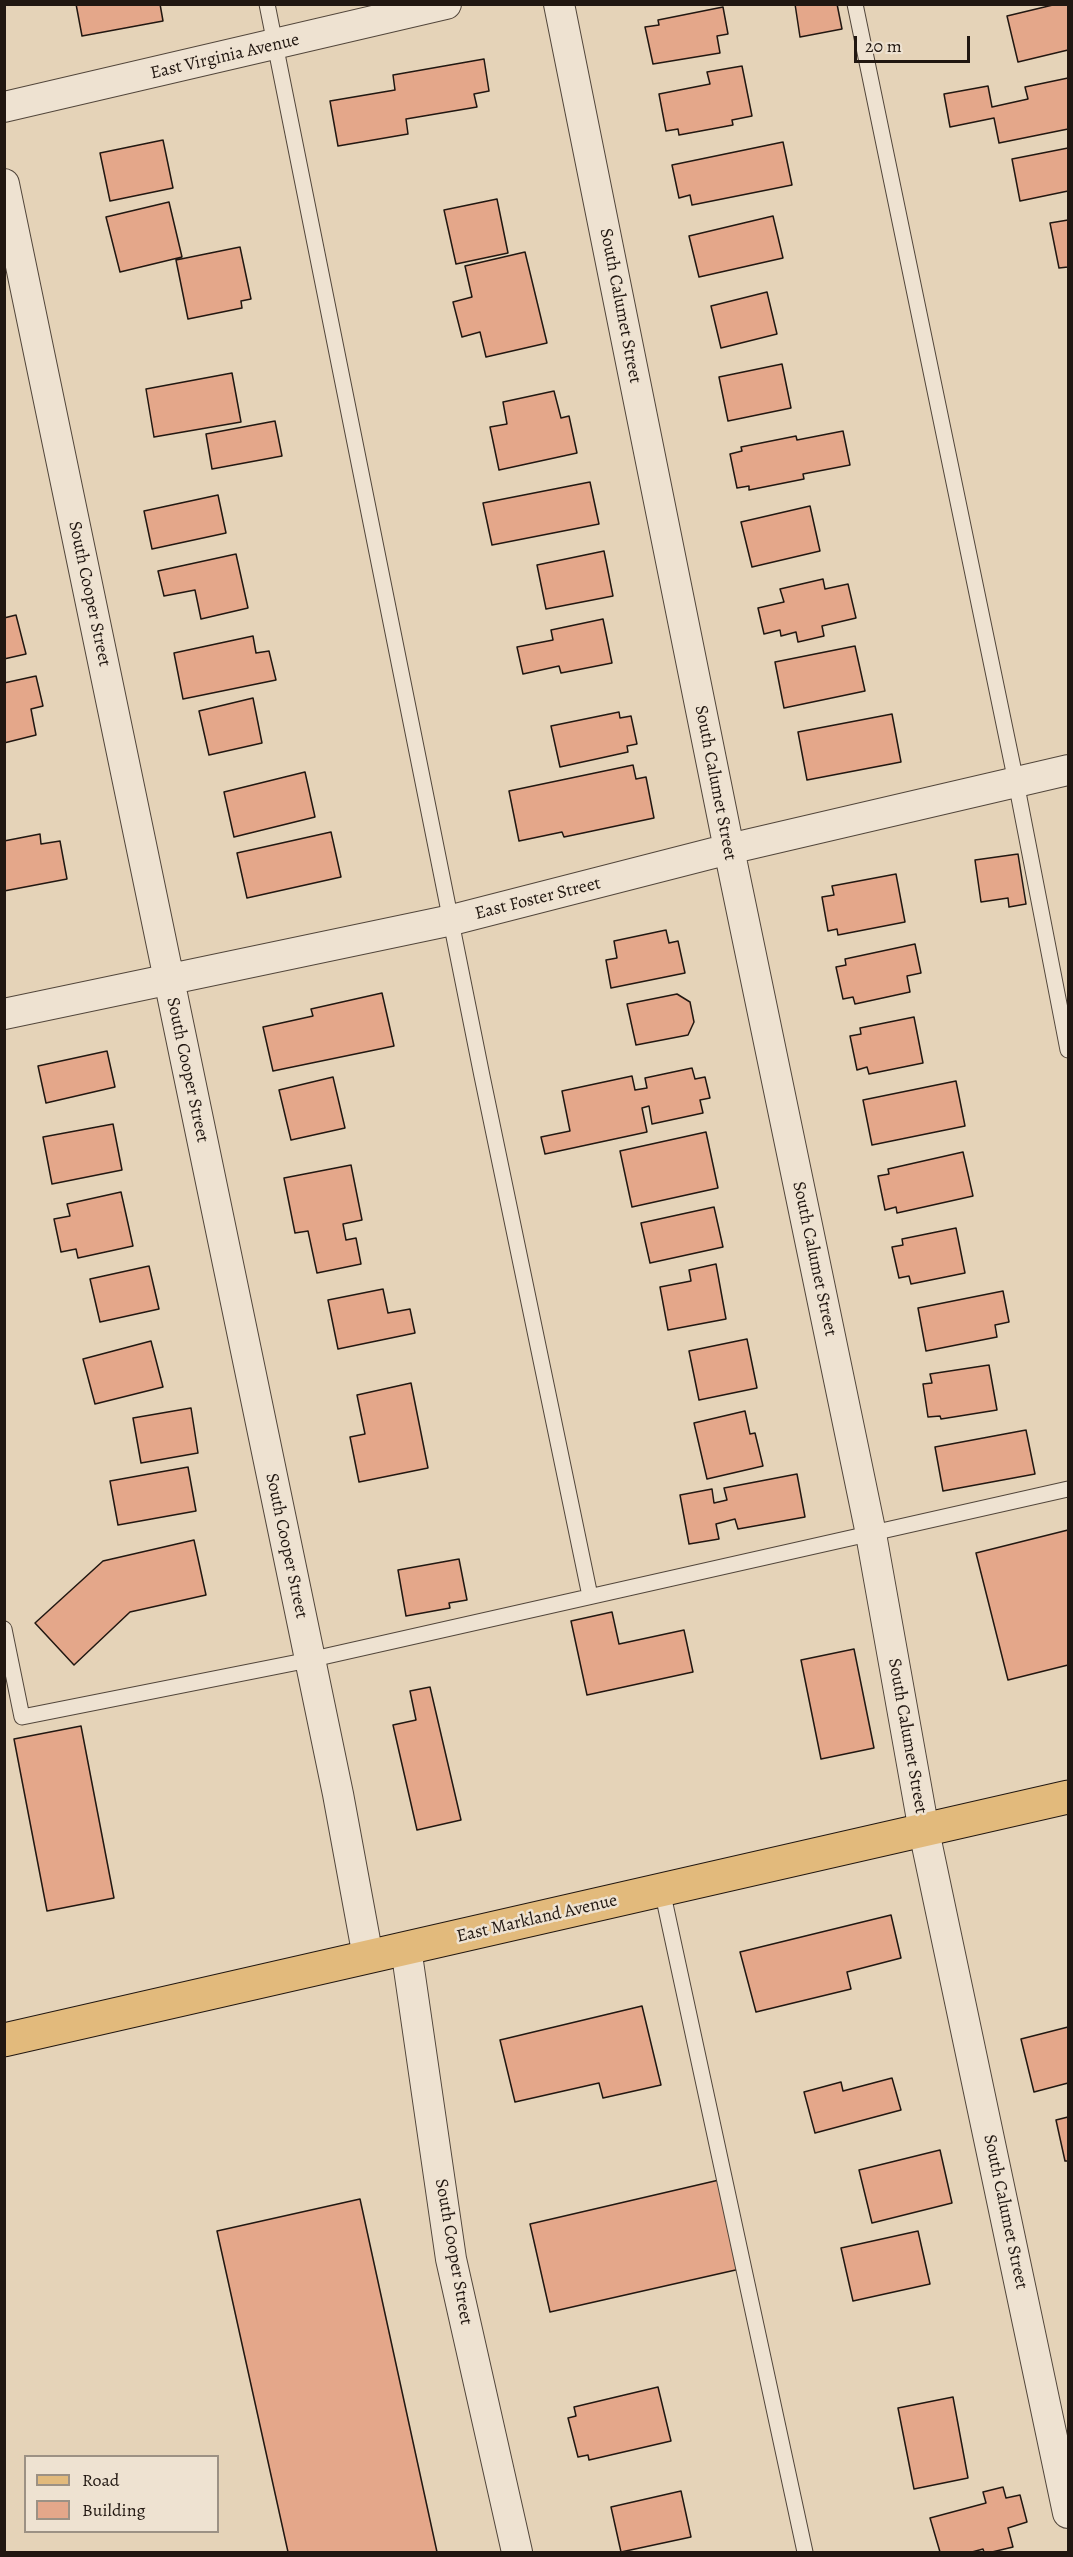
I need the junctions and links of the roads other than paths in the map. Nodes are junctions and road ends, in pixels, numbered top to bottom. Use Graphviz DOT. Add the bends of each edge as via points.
graph roads {
  1 [pos="267,4"];
  2 [pos="446,4"];
  3 [pos="559,4"];
  4 [pos="855,4"];
  5 [pos="275,46"];
  6 [pos="4,107"];
  7 [pos="4,184"];
  8 [pos="1068,770"];
  9 [pos="1016,782"];
  10 [pos="729,849"];
  11 [pos="452,920"];
  12 [pos="168,978"];
  13 [pos="4,1014"];
  14 [pos="1068,1050"];
  15 [pos="1068,1489"];
  16 [pos="871,1534"];
  17 [pos="590,1596"];
  18 [pos="4,1629"];
  19 [pos="309,1660"];
  20 [pos="1068,1797"];
  21 [pos="924,1830"];
  22 [pos="662,1890"];
  23 [pos="406,1948"];
  24 [pos="368,1957"];
  25 [pos="4,2040"];
  26 [pos="1068,2513"];
  27 [pos="517,2553"];
  28 [pos="805,2553"];
  1 -- 5 [label="lane"];
  2 -- 5 [label="street, East Virginia Avenue"];
  3 -- 10 [label="street, South Calumet Street"];
  4 -- 9 [label="lane"];
  5 -- 6 [label="street, East Virginia Avenue"];
  5 -- 11 [label="lane"];
  7 -- 12 [label="street, South Cooper Street"];
  8 -- 9 [label="street, East Foster Street"];
  9 -- 10 [label="street, East Foster Street"];
  9 -- 14 [label="lane"];
  10 -- 11 [label="street, East Foster Street"];
  10 -- 16 [label="street, South Calumet Street"];
  11 -- 12 [label="street, East Foster Street"];
  11 -- 17 [label="lane"];
  12 -- 13 [label="street, East Foster Street"];
  12 -- 19 [label="street, South Cooper Street"];
  15 -- 16 [label="lane"];
  16 -- 17 [label="lane"];
  16 -- 21 [label="street, South Calumet Street"];
  17 -- 19 [label="lane"];
  18 -- 19 [label="lane" via="22,1717"];
  19 -- 24 [label="street, South Cooper Street"];
  20 -- 21 [label="main road, East Markland Avenue"];
  21 -- 22 [label="main road, East Markland Avenue"];
  21 -- 26 [label="street, South Calumet Street"];
  22 -- 23 [label="main road, East Markland Avenue"];
  22 -- 28 [label="lane"];
  23 -- 24 [label="main road, East Markland Avenue"];
  23 -- 27 [label="street, South Cooper Street" via="451,2259"];
  24 -- 25 [label="main road, East Markland Avenue"];
}
